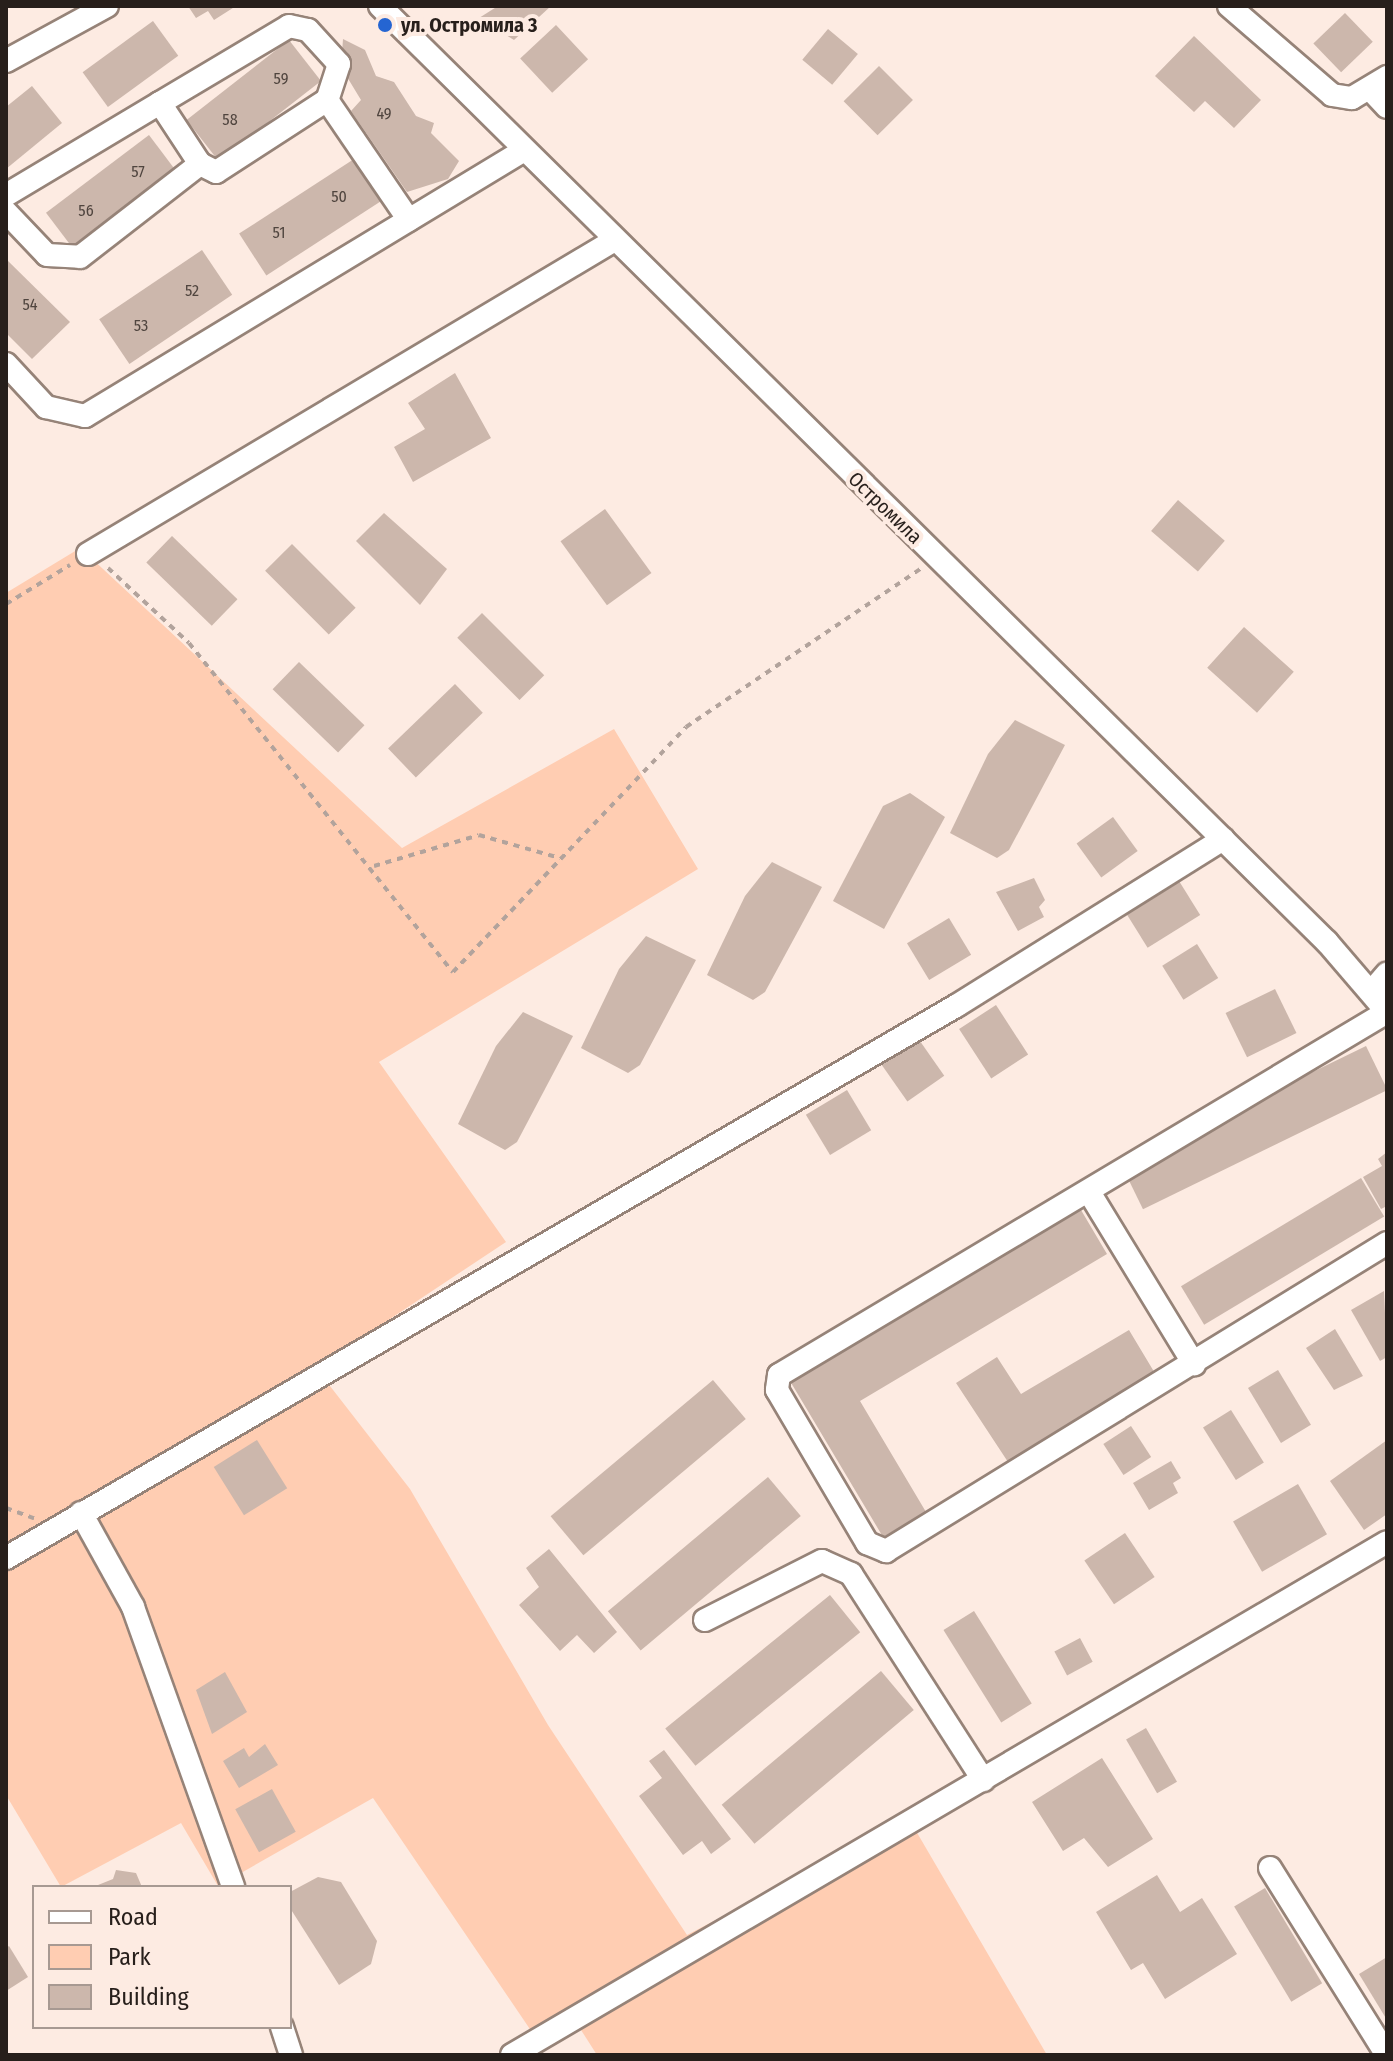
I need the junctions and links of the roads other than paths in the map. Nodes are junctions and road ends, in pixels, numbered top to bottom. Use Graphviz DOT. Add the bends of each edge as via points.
graph roads {
  1 [pos="107,6"];
  2 [pos="380,6"];
  3 [pos="1229,6"];
  4 [pos="6,61"];
  5 [pos="1379,83"];
  6 [pos="327,100"];
  7 [pos="160,103"];
  8 [pos="1387,107"];
  9 [pos="521,152"];
  10 [pos="200,164"];
  11 [pos="6,195"];
  12 [pos="6,212"];
  13 [pos="409,220"];
  14 [pos="613,241"];
  15 [pos="6,364"];
  16 [pos="88,554"];
  17 [pos="1223,839"];
  18 [pos="1379,982"];
  19 [pos="1387,1012"];
  20 [pos="1089,1192"];
  21 [pos="1387,1243"];
  22 [pos="1194,1364"];
  23 [pos="81,1513"];
  24 [pos="1387,1542"];
  25 [pos="6,1558"];
  26 [pos="705,1620"];
  27 [pos="983,1780"];
  28 [pos="1270,1868"];
  29 [pos="232,1885"];
  30 [pos="283,2029"];
  31 [pos="291,2055"];
  32 [pos="512,2055"];
  33 [pos="1387,2055"];
  1 -- 4 [label="street"];
  2 -- 9 [label="street, Остромила"];
  3 -- 5 [label="street" via="1332,95"];
  5 -- 8 [label="street"];
  6 -- 7 [label="street" via="339,64 308,30 289,26"];
  6 -- 10 [label="street" via="226,169"];
  6 -- 13 [label="street"];
  7 -- 10 [label="street"];
  7 -- 11 [label="street"];
  9 -- 13 [label="street"];
  9 -- 14 [label="street, Остромила"];
  10 -- 12 [label="street" via="80,257 47,255"];
  13 -- 15 [label="street" via="85,416 46,407"];
  14 -- 16 [label="street"];
  14 -- 17 [label="street, Остромила"];
  17 -- 18 [label="street, Остромила"];
  17 -- 23 [label="street" via="956,1006"];
  18 -- 19 [label="street, Остромила"];
  19 -- 20 [label="street"];
  20 -- 22 [label="street"];
  20 -- 22 [label="street" via="774,1382 867,1543 886,1551"];
  21 -- 22 [label="street"];
  23 -- 25 [label="street"];
  23 -- 29 [label="street" via="133,1607"];
  24 -- 27 [label="street"];
  26 -- 27 [label="street" via="822,1561 851,1574"];
  27 -- 32 [label="street"];
  28 -- 33 [label="street"];
  30 -- 31 [label="street"];
}
